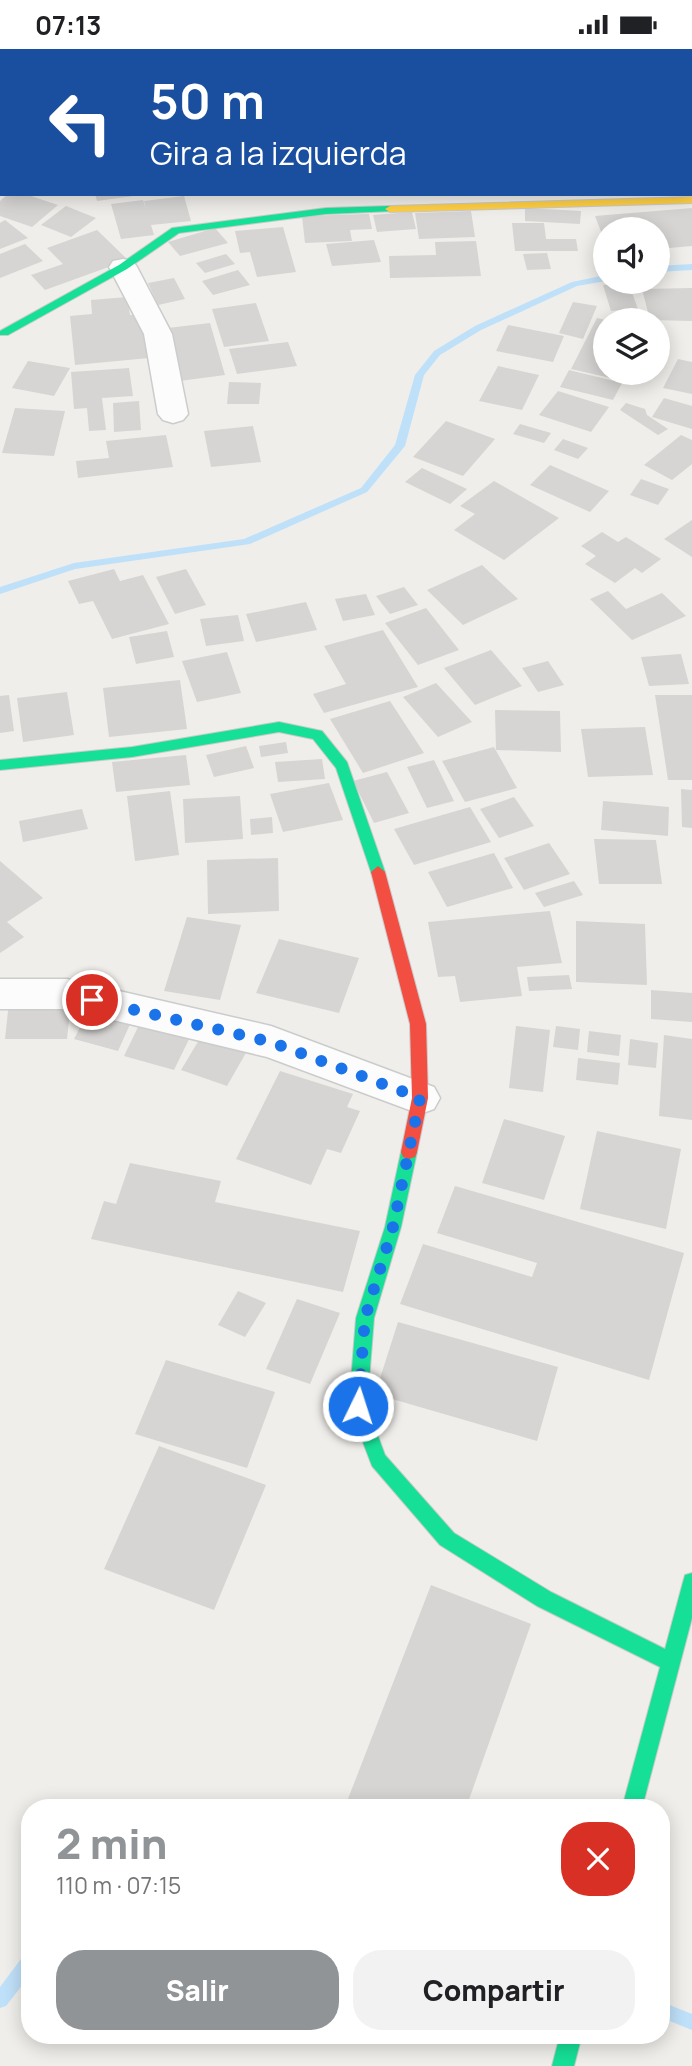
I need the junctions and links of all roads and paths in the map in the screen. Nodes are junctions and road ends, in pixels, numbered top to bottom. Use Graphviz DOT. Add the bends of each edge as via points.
graph roads {
  1 [pos="692,200"];
  2 [pos="123,267"];
  3 [pos="57,303"];
  4 [pos="173,414"];
  5 [pos="0,765"];
  6 [pos="0,995"];
  7 [pos="420,1098"];
  8 [pos="692,1582"];
  9 [pos="671,1662"];
  10 [pos="634,1799"];
  11 [pos="569,2044"];
  12 [pos="563,2065"];
  1 -- 2 [label="street" via="326,211 261,218 176,229"];
  2 -- 3 [label="street" via="4,333"];
  2 -- 4 [label="street" via="158,334"];
  5 -- 7 [label="street" via="132,752 279,727 317,735 342,766 366,831 418,1024"];
  6 -- 7 [label="street" via="67,994 271,1042"];
  7 -- 9 [label="street" via="393,1227 365,1318 358,1406 378,1460 447,1539 544,1599"];
  8 -- 9 [label="street"];
  9 -- 10 [label="street"];
  11 -- 12 [label="street"];
}
